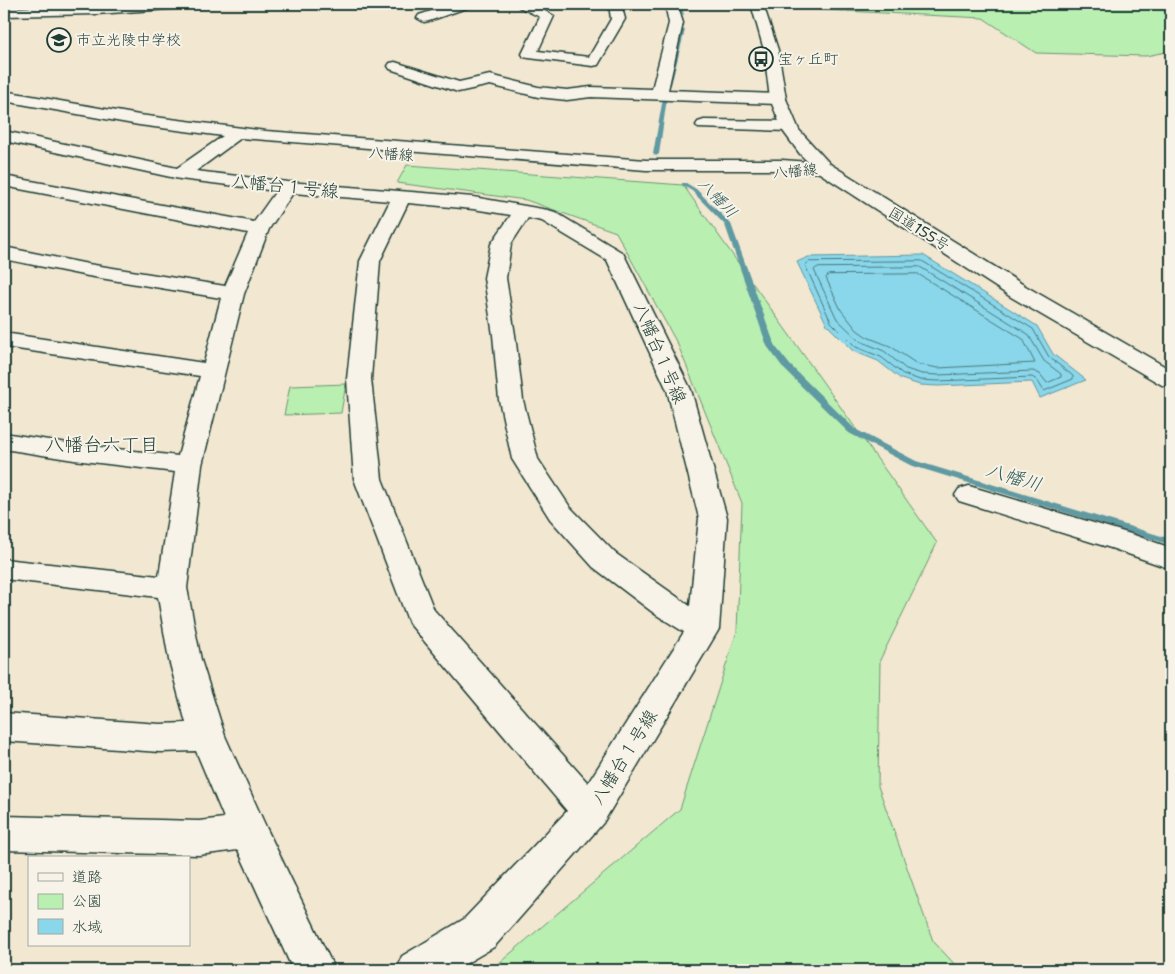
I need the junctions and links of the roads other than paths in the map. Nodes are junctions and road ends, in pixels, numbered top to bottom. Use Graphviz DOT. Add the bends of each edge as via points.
graph roads {
  1 [pos="32,4"];
  2 [pos="184,4"];
  3 [pos="466,4"];
  4 [pos="523,4"];
  5 [pos="615,4"];
  6 [pos="671,4"];
  7 [pos="757,4"];
  8 [pos="9,12"];
  9 [pos="424,18"];
  10 [pos="395,66"];
  11 [pos="659,94"];
  12 [pos="4,96"];
  13 [pos="778,99"];
  14 [pos="4,106"];
  15 [pos="704,126"];
  16 [pos="789,126"];
  17 [pos="4,136"];
  18 [pos="232,137"];
  19 [pos="31,143"];
  20 [pos="4,155"];
  21 [pos="824,168"];
  22 [pos="180,174"];
  23 [pos="4,181"];
  24 [pos="288,188"];
  25 [pos="401,197"];
  26 [pos="523,212"];
  27 [pos="258,230"];
  28 [pos="4,253"];
  29 [pos="233,294"];
  30 [pos="4,340"];
  31 [pos="212,371"];
  32 [pos="1171,380"];
  33 [pos="4,441"];
  34 [pos="189,465"];
  35 [pos="969,495"];
  36 [pos="1171,559"];
  37 [pos="4,569"];
  38 [pos="172,588"];
  39 [pos="703,629"];
  40 [pos="4,727"];
  41 [pos="207,736"];
  42 [pos="590,812"];
  43 [pos="249,832"];
  44 [pos="4,833"];
  45 [pos="314,970"];
  46 [pos="418,970"];
  1 -- 8 [label="main road"];
  2 -- 8 [label="main road"];
  3 -- 9 [label="main road"];
  4 -- 5 [label="main road" via="547,16 529,54 593,62 618,19"];
  6 -- 11 [label="main road" via="676,23"];
  7 -- 13 [label="main road, 国道155号" via="771,50"];
  10 -- 11 [label="main road" via="458,87 490,80 538,92 567,95 591,92"];
  11 -- 13 [label="main road"];
  12 -- 18 [label="main road, 八幡線"];
  13 -- 16 [label="main road, 国道155号"];
  14 -- 18 [label="main road, 八幡線"];
  15 -- 16 [label="main road"];
  16 -- 21 [label="main road, 国道155号"];
  17 -- 19 [label="main road, 八幡台１号線"];
  18 -- 21 [label="main road, 八幡線" via="661,174 793,172"];
  18 -- 22 [label="main road"];
  19 -- 20 [label="main road"];
  19 -- 22 [label="main road, 八幡台１号線"];
  21 -- 32 [label="main road, 国道155号" via="1019,292"];
  22 -- 24 [label="main road, 八幡台１号線"];
  23 -- 27 [label="main road"];
  24 -- 25 [label="main road, 八幡台１号線"];
  24 -- 27 [label="main road"];
  25 -- 26 [label="main road, 八幡台１号線" via="473,203"];
  25 -- 42 [label="main road" via="370,261 359,379 368,479 420,615"];
  26 -- 39 [label="main road, 八幡台１号線" via="548,216 616,257 679,390 713,518"];
  26 -- 39 [label="main road" via="501,244 495,278 506,370 525,459 560,513 604,560"];
  27 -- 29 [label="main road"];
  28 -- 29 [label="main road"];
  29 -- 31 [label="main road"];
  30 -- 31 [label="main road"];
  31 -- 34 [label="main road"];
  33 -- 34 [label="main road"];
  34 -- 38 [label="main road"];
  35 -- 36 [label="main road"];
  37 -- 38 [label="main road"];
  38 -- 41 [label="main road" via="185,660"];
  39 -- 42 [label="main road, 八幡台１号線"];
  40 -- 41 [label="main road" via="160,738"];
  41 -- 43 [label="main road"];
  42 -- 46 [label="main road, 八幡台１号線" via="478,933"];
  43 -- 44 [label="main road" via="199,838"];
  43 -- 45 [label="main road"];
}
